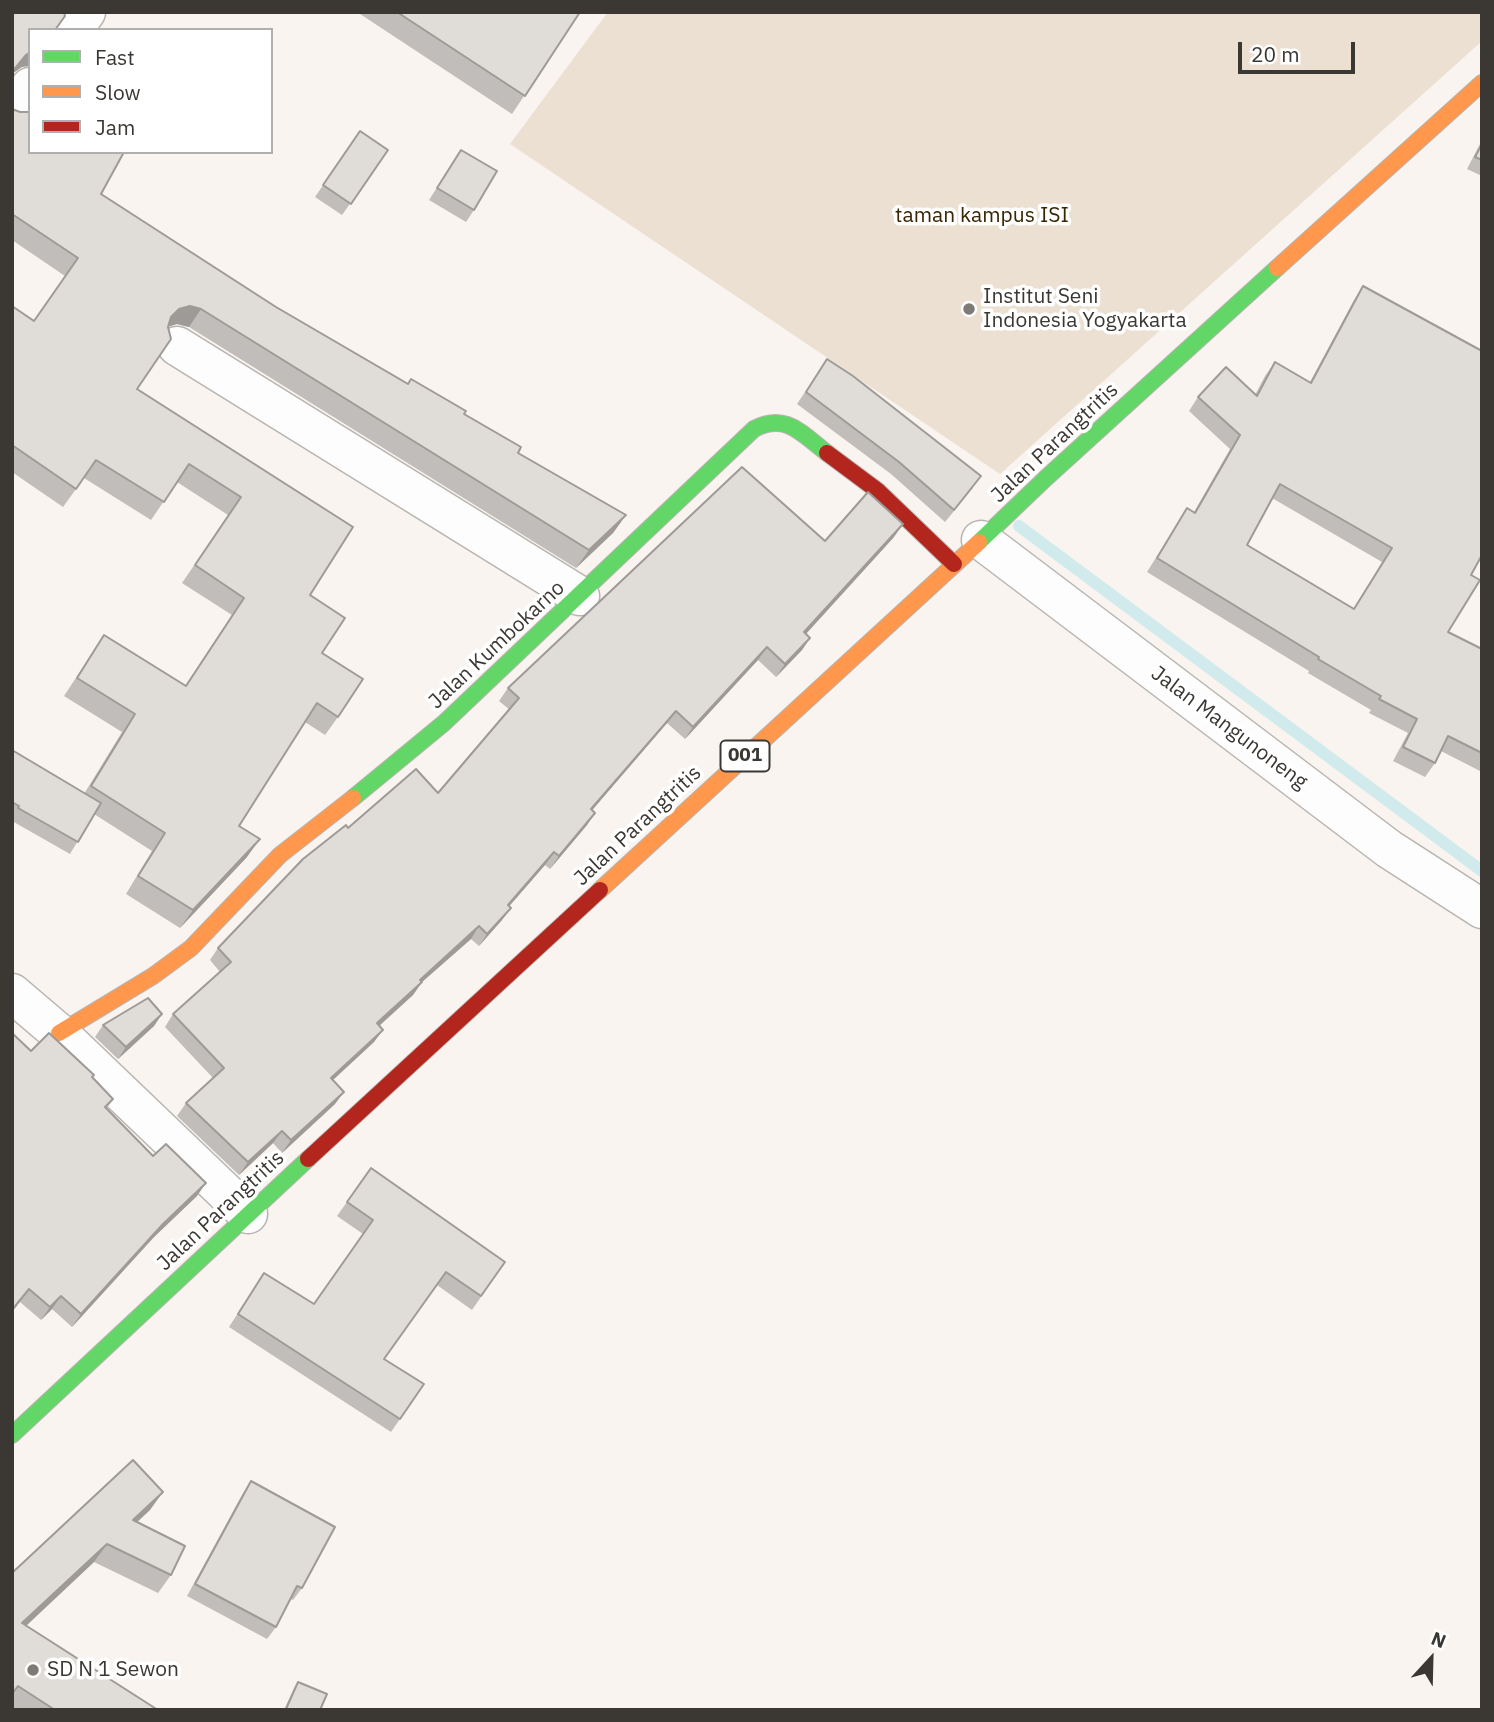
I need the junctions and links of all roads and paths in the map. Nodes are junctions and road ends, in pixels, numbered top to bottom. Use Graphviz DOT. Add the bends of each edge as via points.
graph roads {
  1 [pos="86,12"];
  2 [pos="74,28"];
  3 [pos="1482,83"];
  4 [pos="28,89"];
  5 [pos="12,109"];
  6 [pos="177,346"];
  7 [pos="968,552"];
  8 [pos="580,596"];
  9 [pos="1482,909"];
  10 [pos="12,993"];
  11 [pos="59,1033"];
  12 [pos="247,1214"];
  13 [pos="12,1435"];
  1 -- 2 [label="street"];
  3 -- 7 [label="main road, Jalan Parangtritis / 001"];
  4 -- 5 [label="street"];
  6 -- 8 [label="street"];
  7 -- 8 [label="main road, Jalan Kumbokarno" via="785,422 775,421 754,429"];
  7 -- 9 [label="street, Jalan Mangunoneng" via="1389,849"];
  7 -- 12 [label="main road, Jalan Parangtritis / 001"];
  8 -- 11 [label="main road, Jalan Kumbokarno" via="444,723 280,855 191,948"];
  10 -- 11 [label="street"];
  11 -- 12 [label="street"];
  12 -- 13 [label="main road, Jalan Parangtritis / 001"];
}
